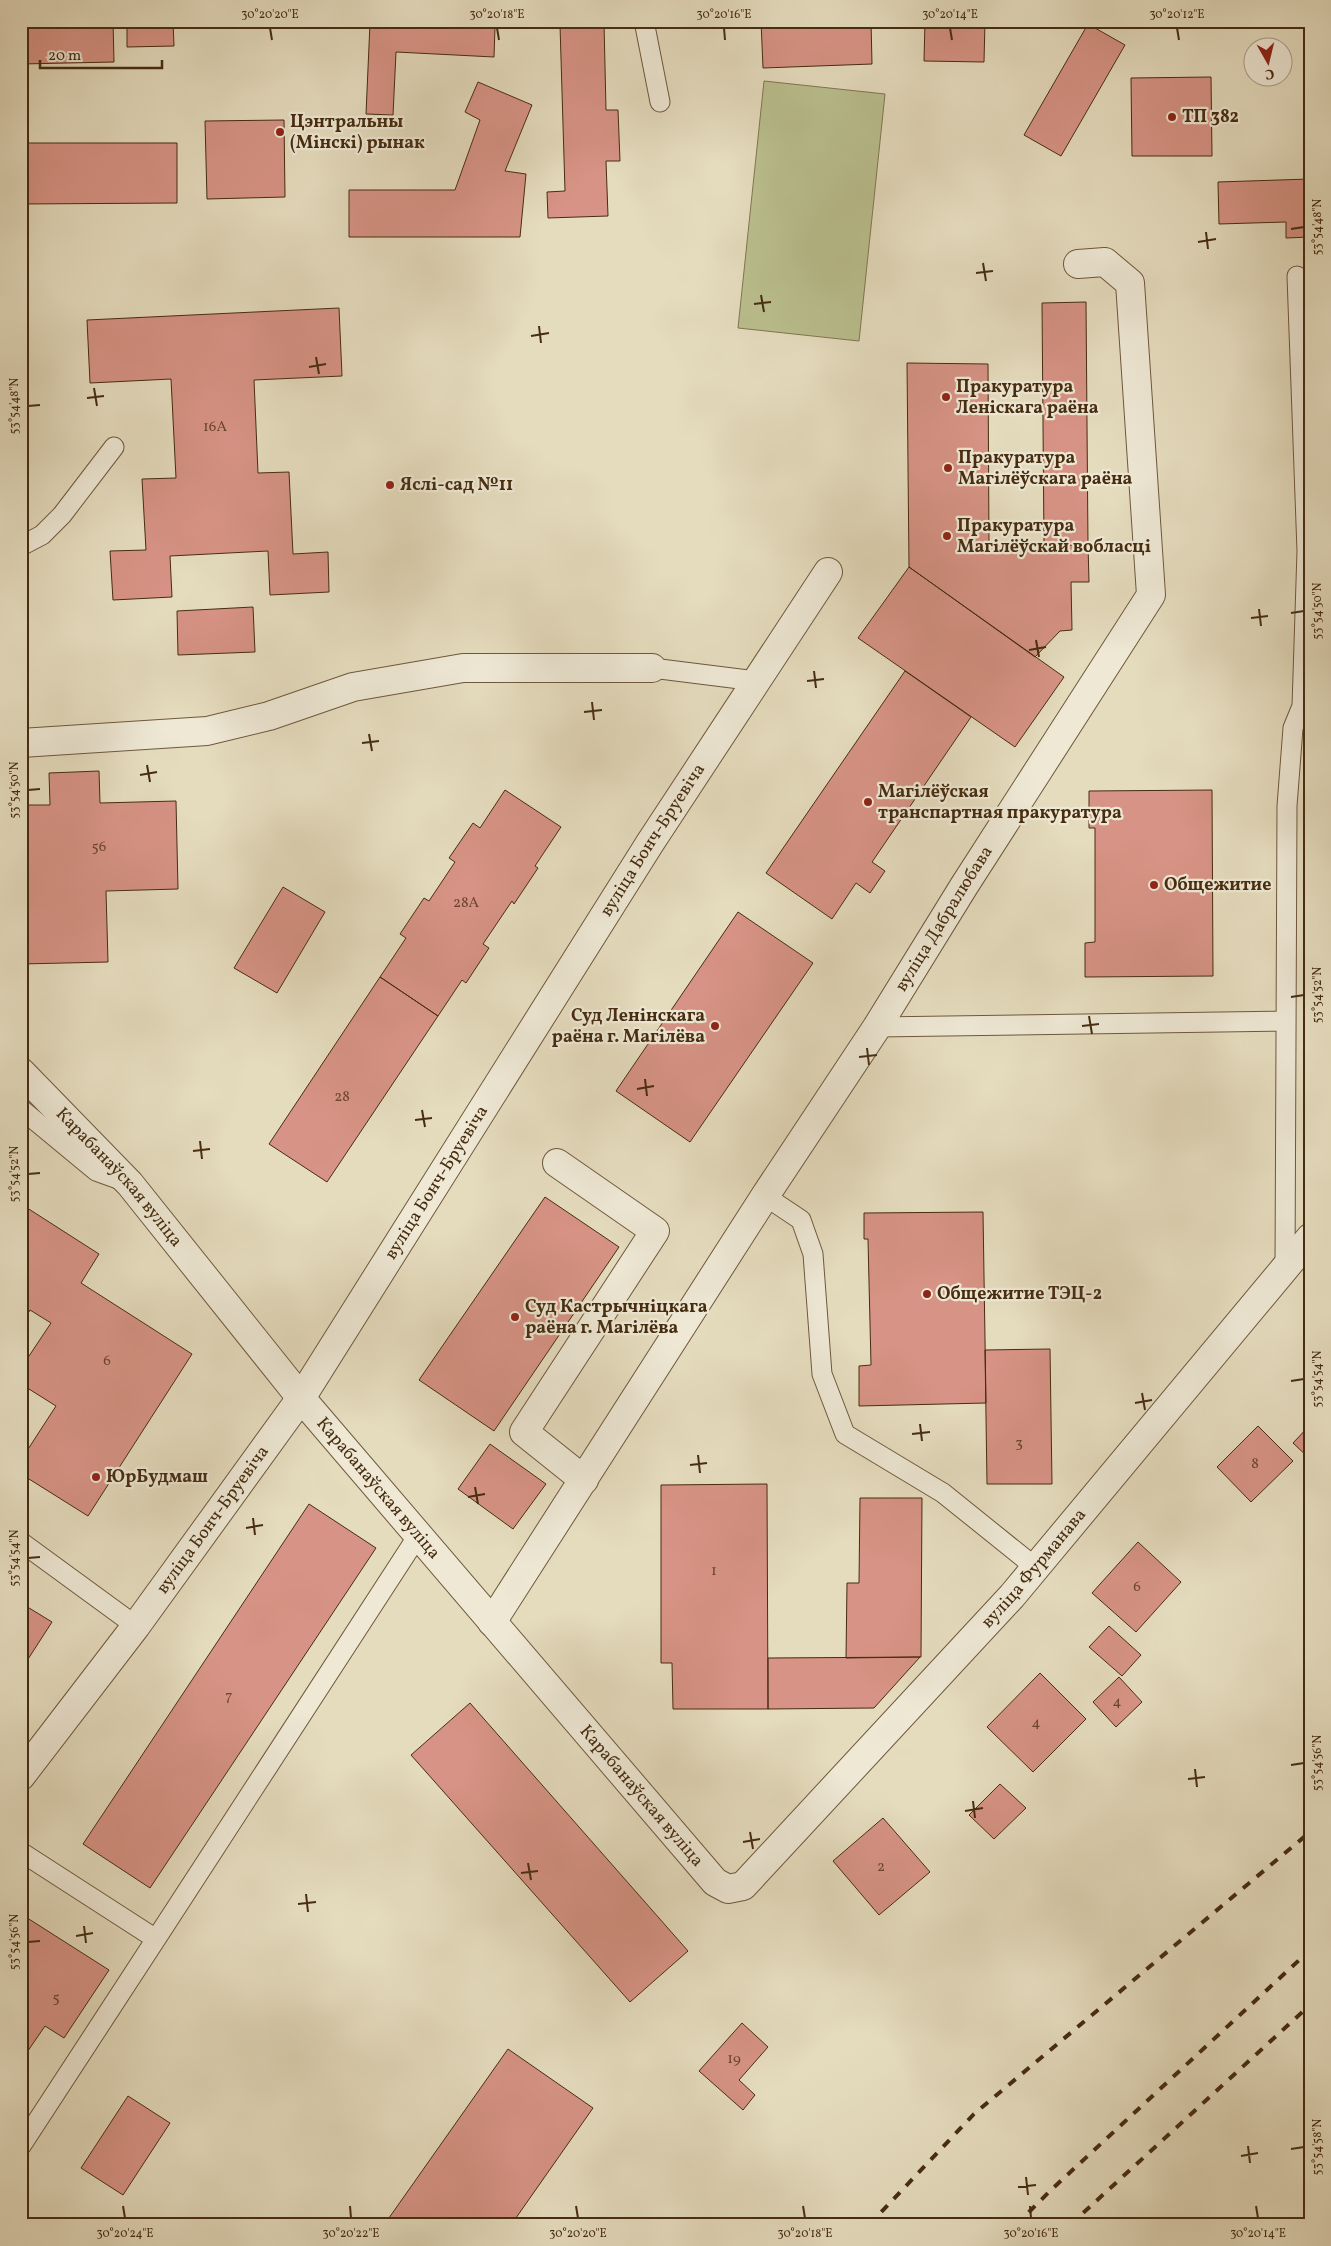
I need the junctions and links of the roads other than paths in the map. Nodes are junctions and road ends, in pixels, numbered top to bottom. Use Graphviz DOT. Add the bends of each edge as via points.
graph roads {
  1 [pos="644,21"];
  2 [pos="660,102"];
  3 [pos="1078,264"];
  4 [pos="1297,276"];
  5 [pos="114,446"];
  6 [pos="21,546"];
  7 [pos="828,572"];
  8 [pos="652,668"];
  9 [pos="756,681"];
  10 [pos="1306,706"];
  11 [pos="21,743"];
  12 [pos="1286,1021"];
  13 [pos="877,1027"];
  14 [pos="21,1072"];
  15 [pos="21,1109"];
  16 [pos="557,1163"];
  17 [pos="130,1184"];
  18 [pos="765,1196"];
  19 [pos="1310,1238"];
  20 [pos="1285,1269"];
  21 [pos="301,1398"];
  22 [pos="584,1480"];
  23 [pos="419,1534"];
  24 [pos="21,1542"];
  25 [pos="1035,1567"];
  26 [pos="492,1622"];
  27 [pos="136,1626"];
  28 [pos="21,1776"];
  29 [pos="21,1852"];
  30 [pos="744,1886"];
  31 [pos="156,1939"];
  32 [pos="21,2146"];
  1 -- 2 [label="lane"];
  3 -- 13 [label="street, вуліца Дабралюбава" via="1105,262 1130,283 1151,595"];
  4 -- 10 [label="lane" via="1307,551"];
  5 -- 6 [label="lane" via="62,515 42,536"];
  7 -- 9 [label="street, вуліца Бонч-Бруевіча"];
  8 -- 9 [label="lane"];
  8 -- 11 [label="street" via="464,668 354,687 269,716 207,731"];
  9 -- 21 [label="street, вуліца Бонч-Бруевіча" via="650,843"];
  10 -- 12 [label="lane" via="1293,728 1287,806"];
  12 -- 13 [label="lane"];
  12 -- 20 [label="lane"];
  13 -- 18 [label="street, вуліца Дабралюбава"];
  14 -- 17 [label="street, Карабанаўская вуліца"];
  15 -- 17 [label="lane" via="96,1171"];
  16 -- 22 [label="street" via="655,1231 524,1432"];
  17 -- 21 [label="street, Карабанаўская вуліца"];
  18 -- 22 [label="street, вуліца Дабралюбава"];
  18 -- 25 [label="lane" via="800,1220 813,1254 822,1374 845,1434 943,1493"];
  19 -- 20 [label="street, вуліца Фурманава"];
  20 -- 25 [label="street, вуліца Фурманава"];
  21 -- 23 [label="street, Карабанаўская вуліца"];
  21 -- 27 [label="street, вуліца Бонч-Бруевіча"];
  22 -- 26 [label="street, вуліца Дабралюбава"];
  23 -- 26 [label="street, Карабанаўская вуліца"];
  23 -- 31 [label="lane"];
  24 -- 27 [label="lane"];
  25 -- 30 [label="street, вуліца Фурманава" via="1012,1596"];
  26 -- 30 [label="street, Карабанаўская вуліца" via="715,1882 728,1889"];
  27 -- 28 [label="street, вуліца Бонч-Бруевіча"];
  29 -- 31 [label="lane"];
  31 -- 32 [label="lane"];
}
